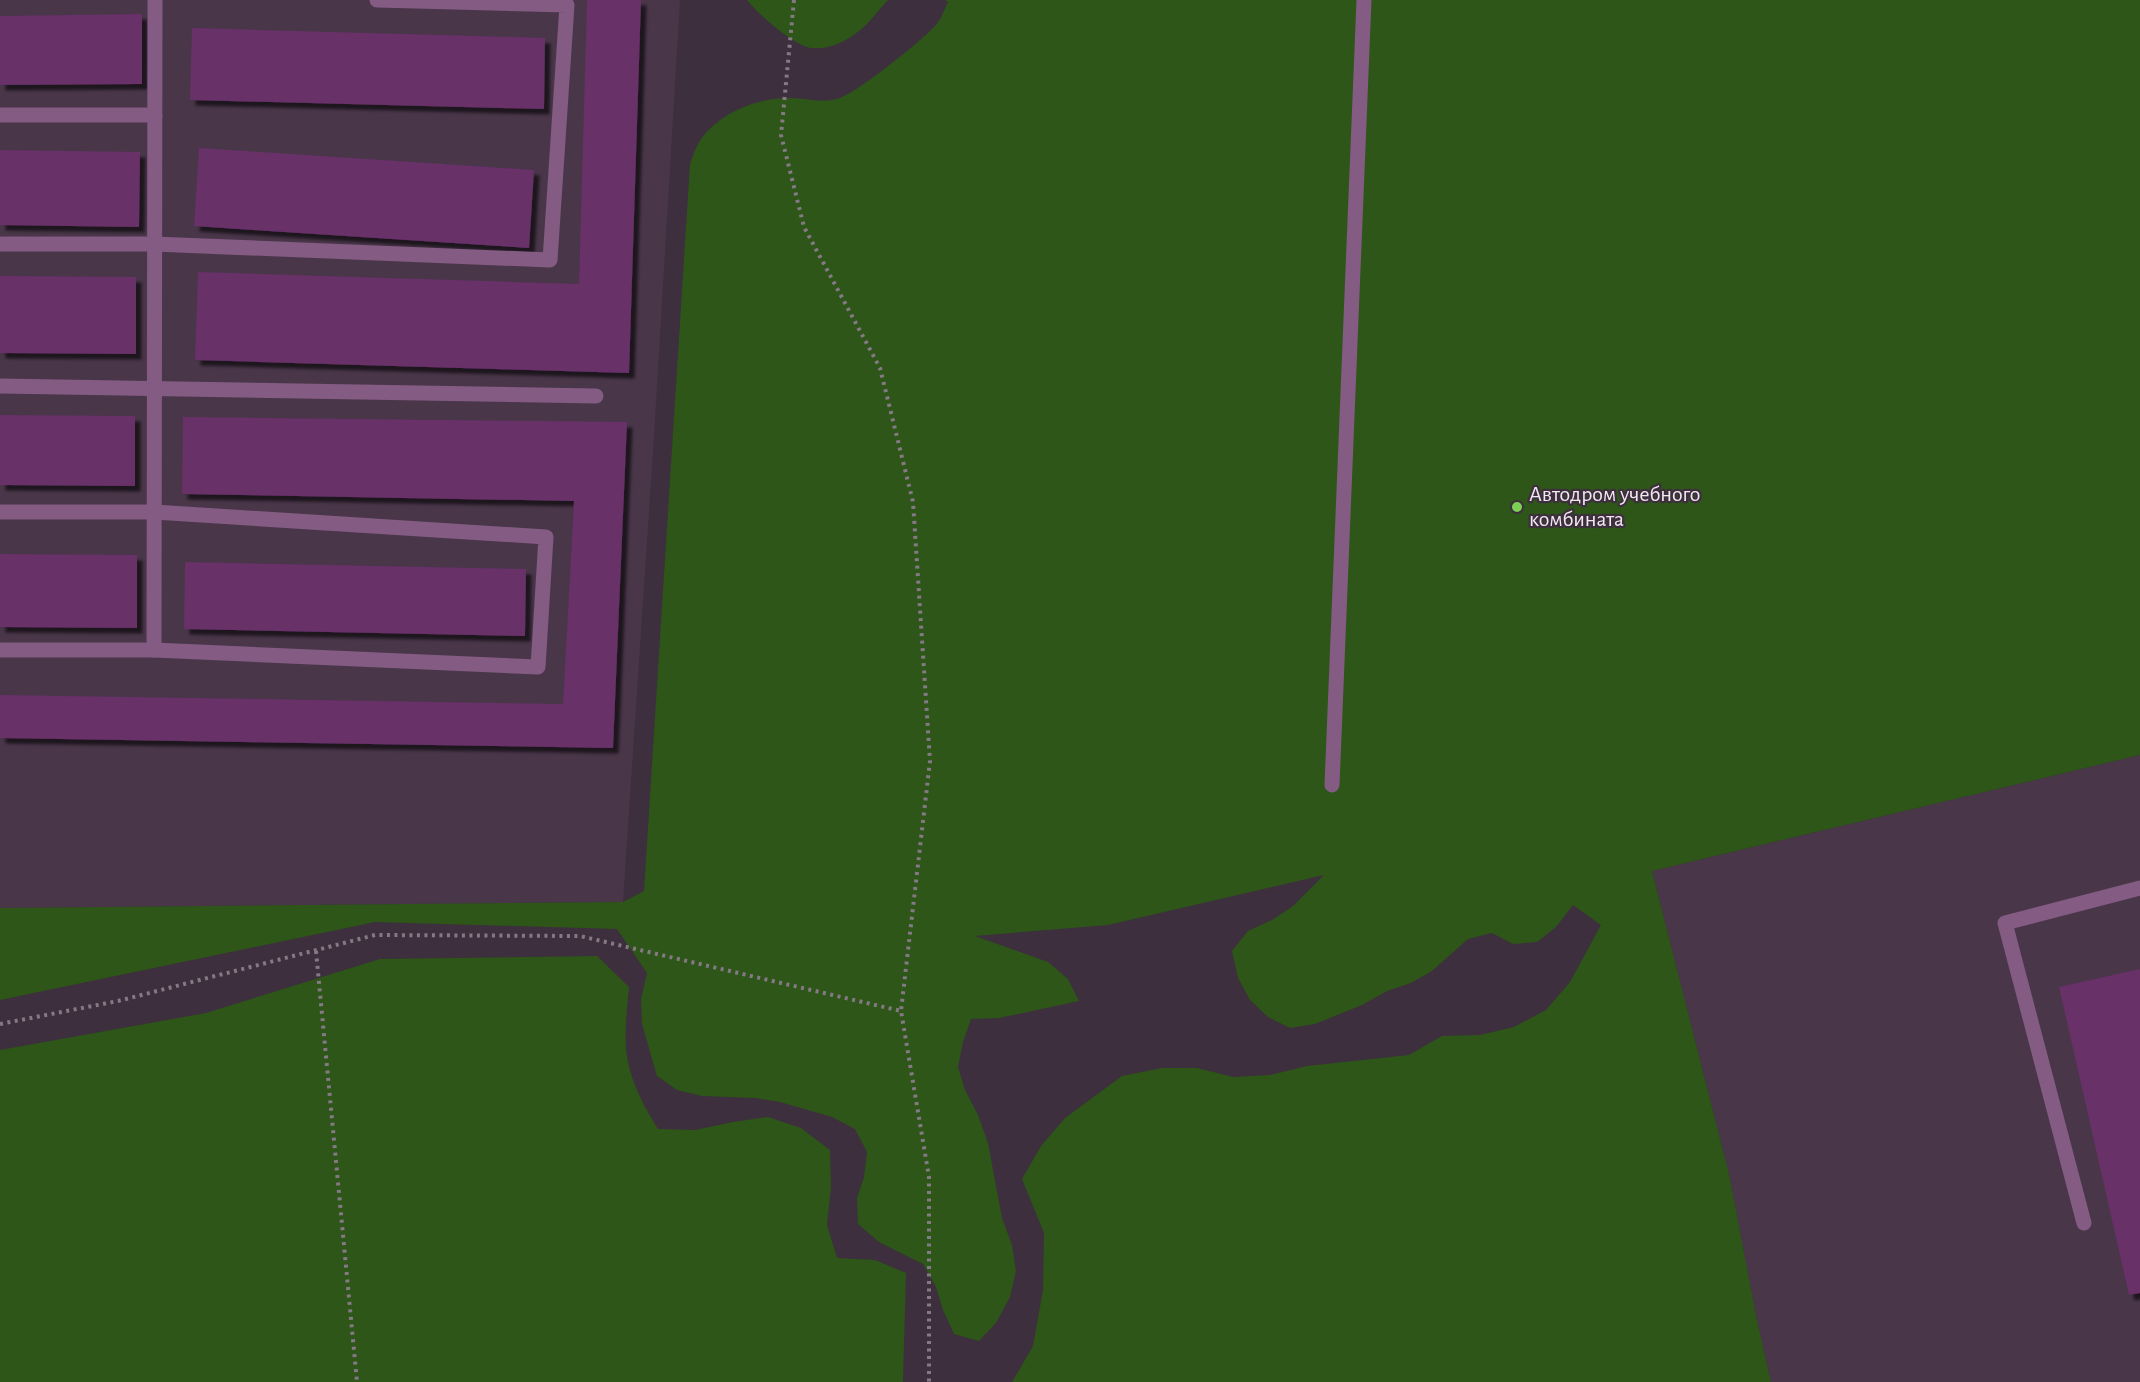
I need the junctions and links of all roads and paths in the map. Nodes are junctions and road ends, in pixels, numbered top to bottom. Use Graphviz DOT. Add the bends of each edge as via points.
graph roads {
  1 [pos="155,0"];
  2 [pos="378,0"];
  3 [pos="794,0"];
  4 [pos="1364,0"];
  5 [pos="0,115"];
  6 [pos="154,115"];
  7 [pos="0,243"];
  8 [pos="154,244"];
  9 [pos="0,386"];
  10 [pos="154,388"];
  11 [pos="596,396"];
  12 [pos="0,512"];
  13 [pos="154,512"];
  14 [pos="0,650"];
  15 [pos="154,650"];
  16 [pos="1332,785"];
  17 [pos="2140,888"];
  18 [pos="316,951"];
  19 [pos="901,1011"];
  20 [pos="0,1024"];
  21 [pos="2084,1223"];
  22 [pos="357,1382"];
  23 [pos="929,1382"];
  1 -- 6 [label="lane"];
  2 -- 8 [label="lane" via="567,5 550,260"];
  3 -- 19 [label="path" via="784,147 804,227 880,368 913,502 930,760"];
  4 -- 16 [label="lane"];
  5 -- 6 [label="lane"];
  6 -- 8 [label="lane"];
  7 -- 8 [label="lane"];
  8 -- 10 [label="lane"];
  9 -- 10 [label="lane"];
  10 -- 11 [label="lane"];
  10 -- 13 [label="lane"];
  12 -- 13 [label="lane"];
  13 -- 15 [label="lane"];
  13 -- 15 [label="lane" via="546,537 538,667"];
  14 -- 15 [label="lane"];
  17 -- 21 [label="lane" via="2005,923"];
  18 -- 19 [label="path" via="375,935 580,936"];
  18 -- 20 [label="path" via="118,1001"];
  18 -- 22 [label="path"];
  19 -- 23 [label="path" via="929,1177"];
}
